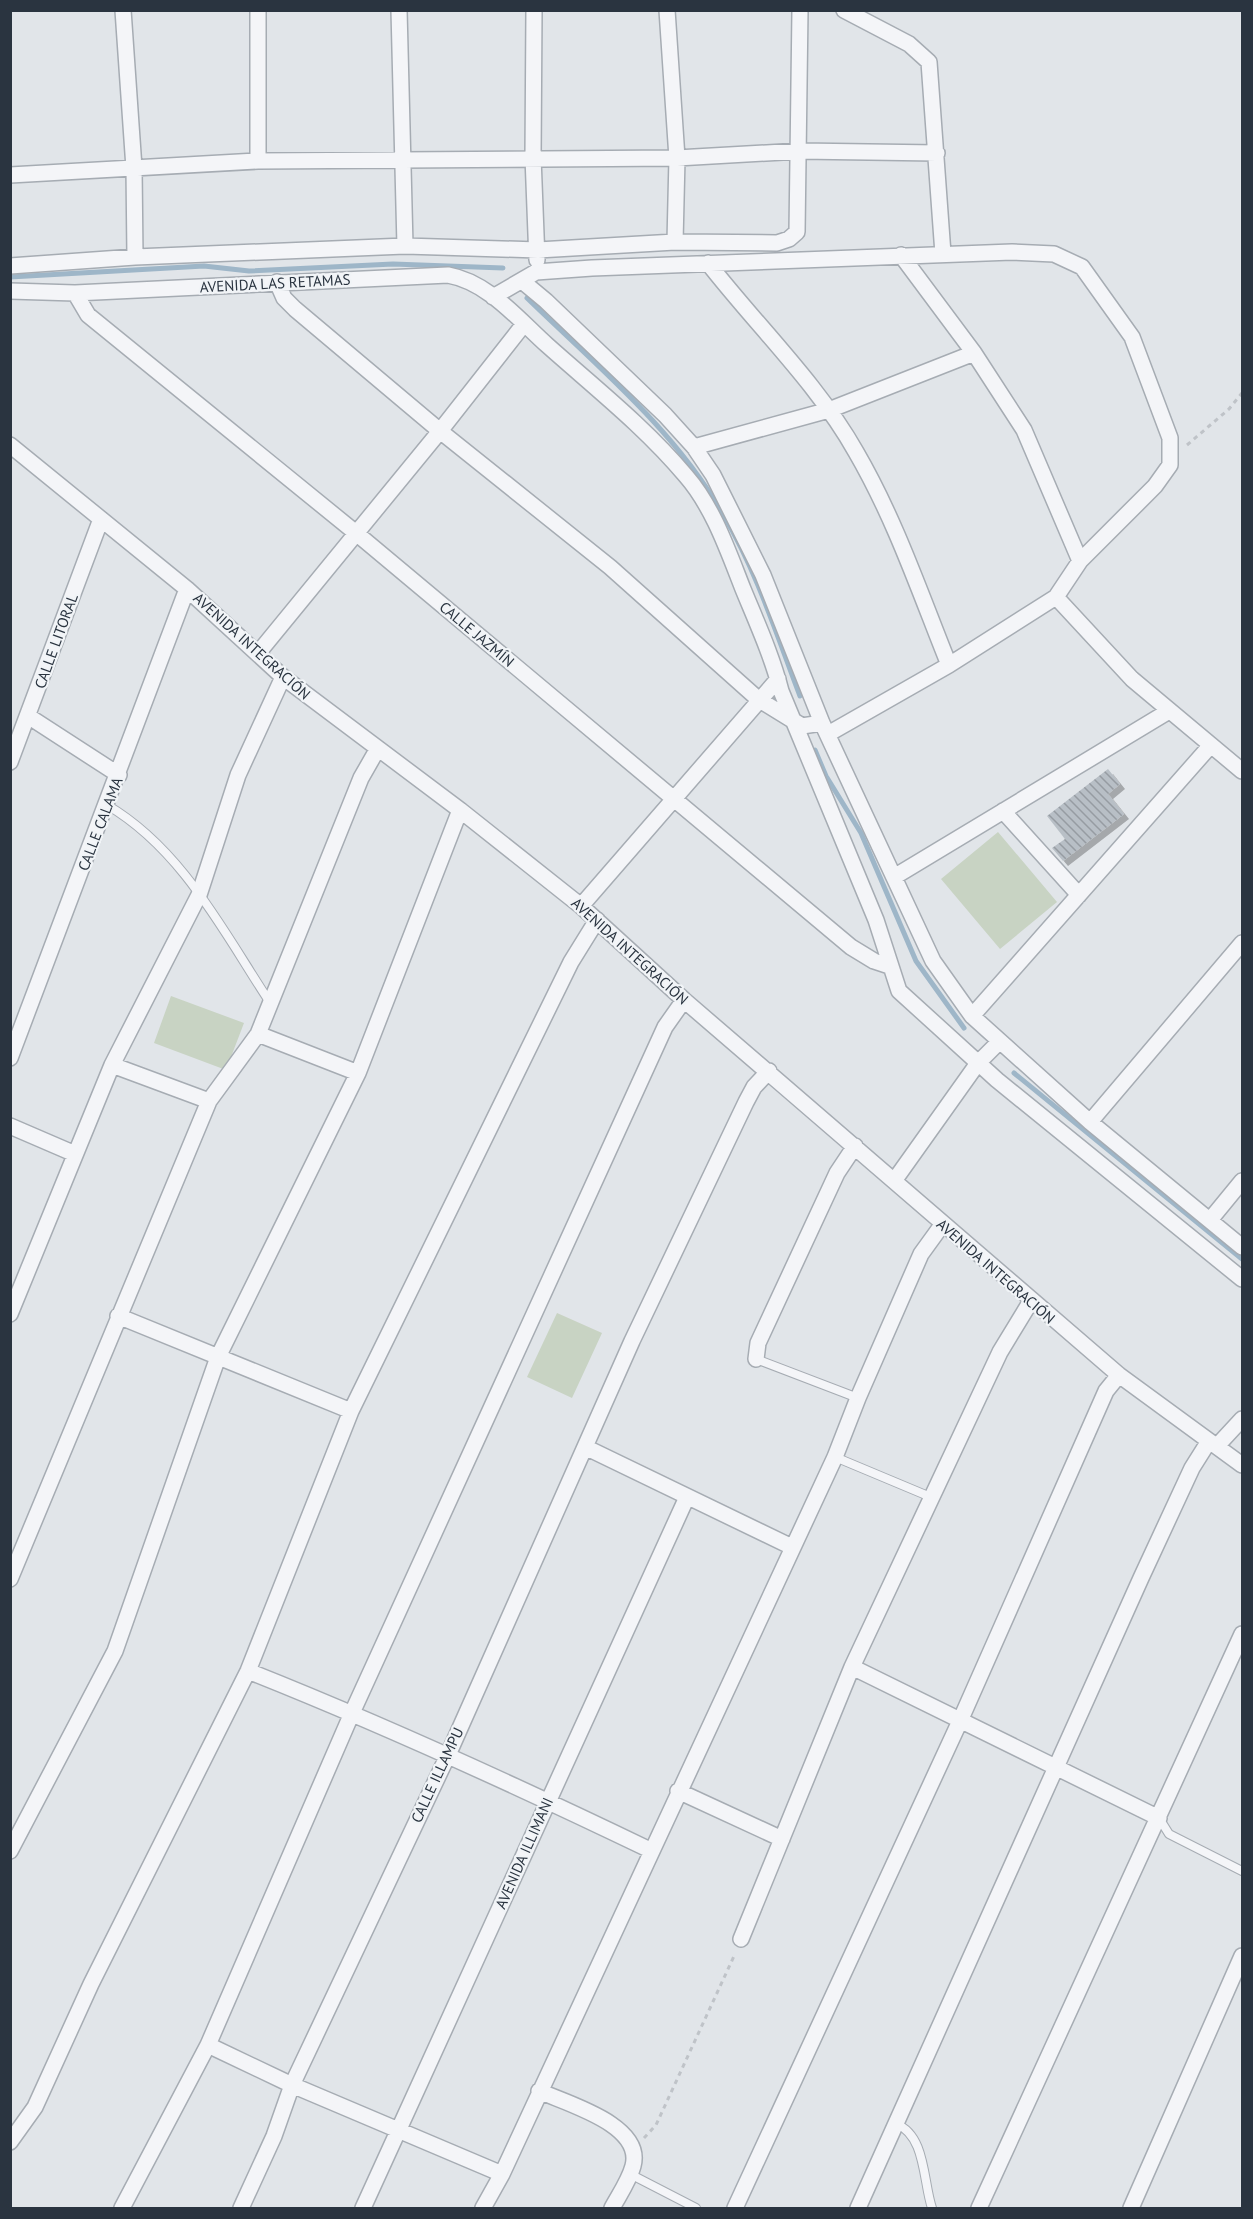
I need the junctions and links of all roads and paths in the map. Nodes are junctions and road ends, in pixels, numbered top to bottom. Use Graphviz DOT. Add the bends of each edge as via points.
graph roads {
  1 [pos="123,10"];
  2 [pos="258,10"];
  3 [pos="399,10"];
  4 [pos="534,10"];
  5 [pos="667,10"];
  6 [pos="800,10"];
  7 [pos="844,10"];
  8 [pos="800,151"];
  9 [pos="937,153"];
  10 [pos="533,157"];
  11 [pos="677,158"];
  12 [pos="402,160"];
  13 [pos="258,161"];
  14 [pos="134,168"];
  15 [pos="10,175"];
  16 [pos="675,242"];
  17 [pos="405,246"];
  18 [pos="538,250"];
  19 [pos="943,254"];
  20 [pos="901,255"];
  21 [pos="135,256"];
  22 [pos="708,263"];
  23 [pos="10,266"];
  24 [pos="536,272"];
  25 [pos="522,281"];
  26 [pos="277,282"];
  27 [pos="10,291"];
  28 [pos="75,293"];
  29 [pos="493,297"];
  30 [pos="524,324"];
  31 [pos="974,353"];
  32 [pos="1242,393"];
  33 [pos="829,410"];
  34 [pos="440,431"];
  35 [pos="10,445"];
  36 [pos="694,447"];
  37 [pos="1171,459"];
  38 [pos="101,519"];
  39 [pos="356,533"];
  40 [pos="1080,561"];
  41 [pos="187,588"];
  42 [pos="1056,597"];
  43 [pos="259,652"];
  44 [pos="949,665"];
  45 [pos="283,677"];
  46 [pos="778,679"];
  47 [pos="758,699"];
  48 [pos="1168,711"];
  49 [pos="28,716"];
  50 [pos="792,721"];
  51 [pos="825,728"];
  52 [pos="1211,745"];
  53 [pos="377,750"];
  54 [pos="10,762"];
  55 [pos="1241,768"];
  56 [pos="119,774"];
  57 [pos="674,798"];
  58 [pos="107,805"];
  59 [pos="460,810"];
  60 [pos="1003,811"];
  61 [pos="894,878"];
  62 [pos="199,895"];
  63 [pos="1079,895"];
  64 [pos="581,906"];
  65 [pos="597,920"];
  66 [pos="1242,943"];
  67 [pos="889,966"];
  68 [pos="684,1000"];
  69 [pos="269,1001"];
  70 [pos="972,1016"];
  71 [pos="258,1034"];
  72 [pos="999,1041"];
  73 [pos="10,1058"];
  74 [pos="978,1063"];
  75 [pos="112,1065"];
  76 [pos="769,1071"];
  77 [pos="358,1073"];
  78 [pos="209,1101"];
  79 [pos="1090,1122"];
  80 [pos="10,1126"];
  81 [pos="855,1146"];
  82 [pos="75,1154"];
  83 [pos="894,1181"];
  84 [pos="1242,1181"];
  85 [pos="1210,1220"];
  86 [pos="942,1225"];
  87 [pos="1242,1247"];
  88 [pos="1242,1279"];
  89 [pos="1031,1301"];
  90 [pos="10,1314"];
  91 [pos="118,1316"];
  92 [pos="218,1357"];
  93 [pos="756,1359"];
  94 [pos="1119,1375"];
  95 [pos="858,1398"];
  96 [pos="351,1412"];
  97 [pos="1242,1419"];
  98 [pos="1213,1444"];
  99 [pos="585,1447"];
  100 [pos="835,1457"];
  101 [pos="1242,1465"];
  102 [pos="687,1497"];
  103 [pos="933,1498"];
  104 [pos="792,1547"];
  105 [pos="10,1579"];
  106 [pos="1242,1634"];
  107 [pos="852,1667"];
  108 [pos="248,1671"];
  109 [pos="352,1713"];
  110 [pos="960,1721"];
  111 [pos="447,1755"];
  112 [pos="1055,1767"];
  113 [pos="678,1791"];
  114 [pos="548,1801"];
  115 [pos="1159,1818"];
  116 [pos="782,1839"];
  117 [pos="650,1850"];
  118 [pos="10,1851"];
  119 [pos="1242,1871"];
  120 [pos="741,1939"];
  121 [pos="1242,1956"];
  122 [pos="208,2045"];
  123 [pos="292,2085"];
  124 [pos="539,2091"];
  125 [pos="896,2124"];
  126 [pos="400,2131"];
  127 [pos="10,2142"];
  128 [pos="632,2144"];
  129 [pos="502,2174"];
  130 [pos="630,2174"];
  131 [pos="122,2208"];
  132 [pos="241,2208"];
  133 [pos="363,2208"];
  134 [pos="483,2208"];
  135 [pos="612,2208"];
  136 [pos="696,2208"];
  137 [pos="735,2208"];
  138 [pos="858,2208"];
  139 [pos="932,2208"];
  140 [pos="979,2208"];
  141 [pos="1131,2208"];
  1 -- 14 [label="street"];
  2 -- 13 [label="street"];
  3 -- 12 [label="street"];
  4 -- 10 [label="street"];
  5 -- 11 [label="street"];
  6 -- 8 [label="street"];
  7 -- 9 [label="street" via="909,44 929,62"];
  8 -- 9 [label="street"];
  8 -- 11 [label="street"];
  8 -- 16 [label="street" via="797,232 789,239 777,243"];
  9 -- 19 [label="street"];
  10 -- 11 [label="street"];
  10 -- 12 [label="street"];
  10 -- 18 [label="street"];
  11 -- 16 [label="street"];
  12 -- 13 [label="street"];
  12 -- 17 [label="street"];
  13 -- 14 [label="street"];
  14 -- 15 [label="street"];
  14 -- 21 [label="street"];
  16 -- 18 [label="street"];
  17 -- 18 [label="street"];
  17 -- 21 [label="street"];
  18 -- 24 [label="street"];
  19 -- 20 [label="street"];
  19 -- 37 [label="street" via="1054,254 1082,267 1132,337 1170,438"];
  20 -- 22 [label="street"];
  20 -- 31 [label="street"];
  21 -- 23 [label="street"];
  22 -- 24 [label="street"];
  22 -- 33 [label="street"];
  24 -- 25 [label="street"];
  25 -- 29 [label="street"];
  25 -- 36 [label="street"];
  26 -- 28 [label="street, AVENIDA LAS RETAMAS"];
  26 -- 29 [label="street, AVENIDA LAS RETAMAS" via="448,275 468,281"];
  26 -- 34 [label="street" via="284,298 295,309"];
  27 -- 28 [label="street, AVENIDA LAS RETAMAS"];
  28 -- 39 [label="street, CALLE JAZMÍN" via="88,315"];
  29 -- 30 [label="street, AVENIDA LAS RETAMAS"];
  30 -- 34 [label="street"];
  30 -- 46 [label="street, AVENIDA LAS RETAMAS" via="656,442 688,478 724,543"];
  31 -- 33 [label="street"];
  31 -- 40 [label="street" via="1024,429"];
  32 -- 37 [label="path"];
  33 -- 36 [label="street"];
  33 -- 44 [label="street" via="888,514"];
  34 -- 39 [label="street"];
  34 -- 47 [label="street" via="610,567"];
  35 -- 38 [label="street, AVENIDA INTEGRACIÓN"];
  36 -- 51 [label="street" via="739,523"];
  37 -- 40 [label="street" via="1155,486"];
  38 -- 41 [label="street, AVENIDA INTEGRACIÓN"];
  38 -- 49 [label="street, CALLE LITORAL"];
  39 -- 43 [label="street"];
  39 -- 57 [label="street, CALLE JAZMÍN"];
  40 -- 42 [label="street"];
  41 -- 43 [label="street, AVENIDA INTEGRACIÓN"];
  41 -- 56 [label="street, CALLE CALAMA"];
  42 -- 44 [label="street"];
  42 -- 48 [label="street" via="1132,679"];
  43 -- 45 [label="street, AVENIDA INTEGRACIÓN"];
  44 -- 51 [label="street"];
  45 -- 53 [label="street, AVENIDA INTEGRACIÓN"];
  45 -- 62 [label="street" via="238,775"];
  46 -- 47 [label="street"];
  46 -- 50 [label="street, AVENIDA LAS RETAMAS"];
  47 -- 50 [label="street"];
  47 -- 57 [label="street"];
  48 -- 52 [label="street"];
  48 -- 60 [label="street"];
  49 -- 54 [label="street, CALLE LITORAL"];
  49 -- 56 [label="street"];
  50 -- 51 [label="street"];
  50 -- 67 [label="street, AVENIDA LAS RETAMAS" via="876,920"];
  51 -- 61 [label="street"];
  52 -- 55 [label="street"];
  52 -- 63 [label="street"];
  53 -- 59 [label="street, AVENIDA INTEGRACIÓN"];
  53 -- 69 [label="street" via="361,778"];
  56 -- 58 [label="street, CALLE CALAMA"];
  57 -- 64 [label="street"];
  57 -- 67 [label="street, CALLE JAZMÍN" via="851,947"];
  58 -- 62 [label="lane" via="169,856"];
  58 -- 73 [label="street, CALLE CALAMA"];
  59 -- 64 [label="street, AVENIDA INTEGRACIÓN"];
  59 -- 77 [label="street"];
  60 -- 61 [label="street"];
  60 -- 63 [label="street"];
  61 -- 70 [label="street" via="933,961"];
  62 -- 69 [label="lane"];
  62 -- 75 [label="street"];
  63 -- 70 [label="street"];
  64 -- 65 [label="street, AVENIDA INTEGRACIÓN"];
  65 -- 68 [label="street, AVENIDA INTEGRACIÓN"];
  65 -- 96 [label="street" via="570,962"];
  66 -- 79 [label="street"];
  67 -- 74 [label="street, AVENIDA LAS RETAMAS" via="899,991"];
  68 -- 76 [label="street, AVENIDA INTEGRACIÓN"];
  68 -- 109 [label="street" via="665,1027"];
  69 -- 71 [label="street"];
  70 -- 72 [label="street"];
  71 -- 77 [label="street"];
  71 -- 78 [label="street"];
  72 -- 74 [label="street"];
  72 -- 79 [label="street"];
  74 -- 83 [label="street"];
  74 -- 88 [label="street, AVENIDA LAS RETAMAS"];
  75 -- 78 [label="street"];
  75 -- 82 [label="street"];
  76 -- 81 [label="street, AVENIDA INTEGRACIÓN"];
  76 -- 99 [label="street, CALLE ILLAMPU" via="746,1102"];
  77 -- 92 [label="street"];
  78 -- 91 [label="street"];
  79 -- 85 [label="street"];
  80 -- 82 [label="street"];
  81 -- 83 [label="street, AVENIDA INTEGRACIÓN"];
  81 -- 93 [label="street" via="837,1173 758,1343"];
  82 -- 90 [label="street"];
  83 -- 86 [label="street, AVENIDA INTEGRACIÓN"];
  84 -- 85 [label="street"];
  85 -- 87 [label="street"];
  86 -- 89 [label="street, AVENIDA INTEGRACIÓN"];
  86 -- 95 [label="street" via="921,1254"];
  89 -- 94 [label="street, AVENIDA INTEGRACIÓN"];
  89 -- 103 [label="street" via="1000,1352"];
  91 -- 92 [label="street"];
  91 -- 105 [label="street"];
  92 -- 96 [label="street"];
  92 -- 118 [label="street" via="115,1651"];
  93 -- 95 [label="lane"];
  94 -- 98 [label="street, AVENIDA INTEGRACIÓN"];
  94 -- 110 [label="street" via="1106,1391"];
  95 -- 100 [label="street"];
  96 -- 108 [label="street"];
  97 -- 98 [label="street"];
  98 -- 101 [label="street, AVENIDA INTEGRACIÓN"];
  98 -- 112 [label="street" via="1187,1478"];
  99 -- 102 [label="street"];
  99 -- 111 [label="street, CALLE ILLAMPU"];
  100 -- 103 [label="lane"];
  100 -- 104 [label="street"];
  102 -- 104 [label="street"];
  102 -- 114 [label="street, AVENIDA ILLIMANI"];
  103 -- 107 [label="street"];
  104 -- 113 [label="street"];
  106 -- 115 [label="street"];
  107 -- 110 [label="street"];
  107 -- 116 [label="street"];
  108 -- 109 [label="street"];
  108 -- 127 [label="street" via="91,1984 35,2107"];
  109 -- 111 [label="street"];
  109 -- 122 [label="street"];
  110 -- 112 [label="street"];
  110 -- 137 [label="street"];
  111 -- 114 [label="street"];
  111 -- 123 [label="street, CALLE ILLAMPU"];
  112 -- 115 [label="street"];
  112 -- 125 [label="street"];
  113 -- 116 [label="street"];
  113 -- 117 [label="street"];
  114 -- 117 [label="street"];
  114 -- 126 [label="street, AVENIDA ILLIMANI"];
  115 -- 119 [label="lane" via="1169,1834"];
  115 -- 140 [label="street"];
  116 -- 120 [label="street"];
  117 -- 124 [label="street"];
  120 -- 128 [label="path" via="656,2125"];
  121 -- 141 [label="street"];
  122 -- 123 [label="street"];
  122 -- 131 [label="street"];
  123 -- 126 [label="street"];
  123 -- 132 [label="street, CALLE ILLAMPU"];
  124 -- 128 [label="street" via="617,2127"];
  124 -- 129 [label="street"];
  125 -- 138 [label="street"];
  125 -- 139 [label="lane" via="908,2130 915,2141"];
  126 -- 129 [label="street"];
  126 -- 133 [label="street, AVENIDA ILLIMANI"];
  128 -- 130 [label="street"];
  129 -- 134 [label="street"];
  130 -- 135 [label="street"];
  130 -- 136 [label="lane"];
}
